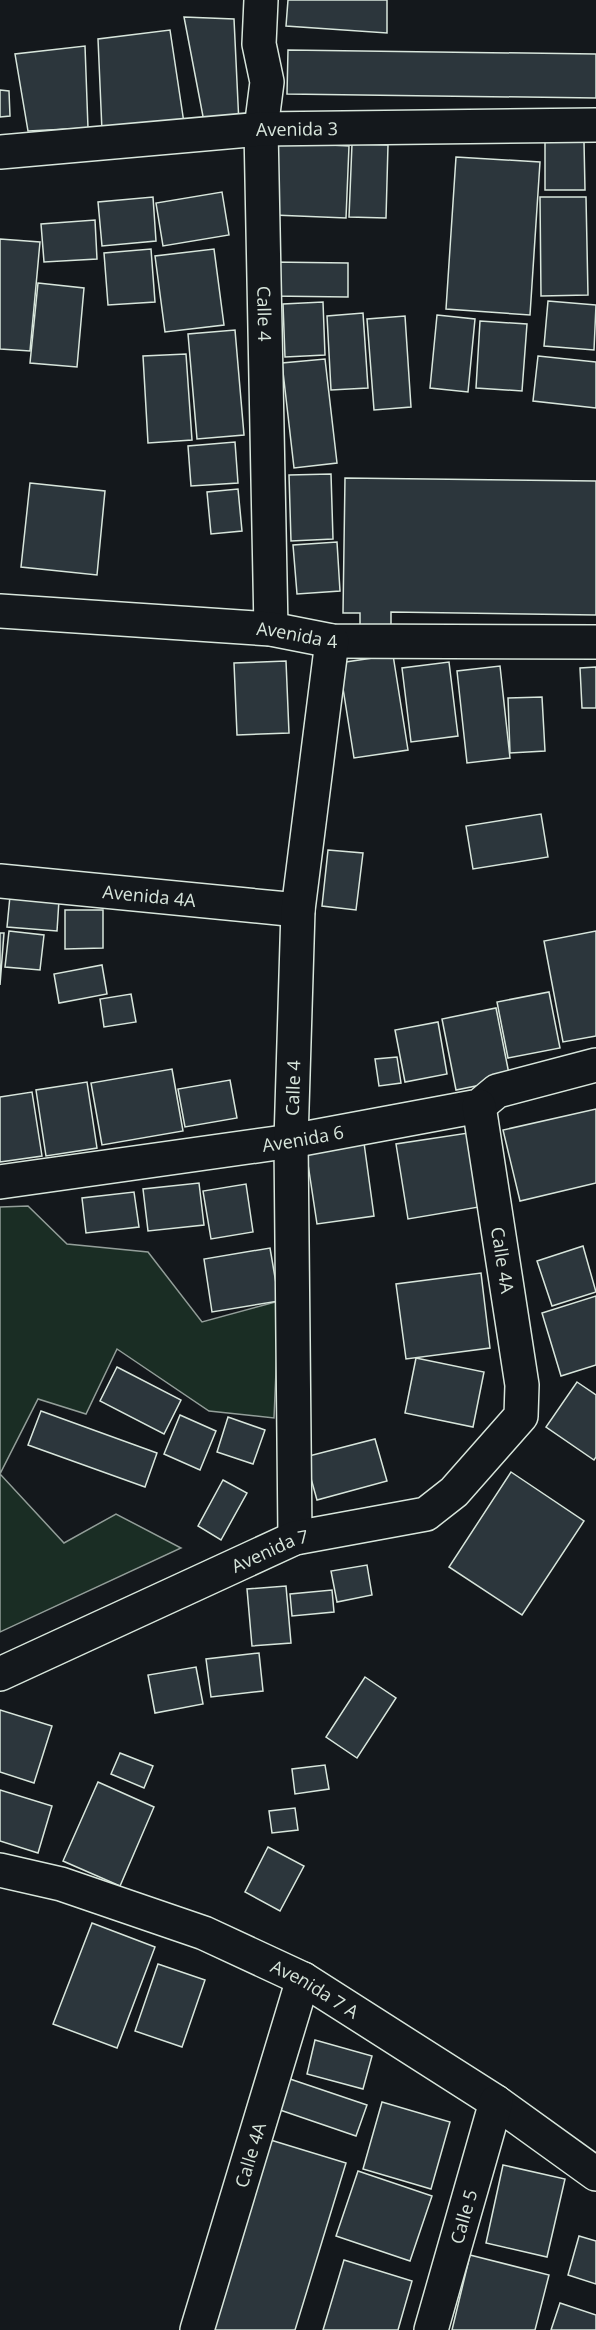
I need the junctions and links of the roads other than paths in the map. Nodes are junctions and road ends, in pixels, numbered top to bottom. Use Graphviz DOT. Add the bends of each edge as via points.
graph roads {
  1 [pos="261,0"];
  2 [pos="596,125"];
  3 [pos="261,129"];
  4 [pos="0,152"];
  5 [pos="0,611"];
  6 [pos="271,629"];
  7 [pos="332,641"];
  8 [pos="596,642"];
  9 [pos="0,881"];
  10 [pos="298,910"];
  11 [pos="596,1065"];
  12 [pos="479,1106"];
  13 [pos="291,1141"];
  14 [pos="0,1182"];
  15 [pos="521,1416"];
  16 [pos="295,1538"];
  17 [pos="0,1674"];
  18 [pos="0,1870"];
  19 [pos="303,1979"];
  20 [pos="496,2102"];
  21 [pos="596,2174"];
  22 [pos="196,2330"];
  23 [pos="431,2330"];
  1 -- 3 [label="street, Calle 4" via="259,44 267,82"];
  2 -- 3 [label="street, Avenida 3"];
  3 -- 4 [label="street, Avenida 3"];
  3 -- 6 [label="street, Calle 4"];
  5 -- 6 [label="street, Avenida 4"];
  6 -- 7 [label="street, Avenida 4"];
  7 -- 8 [label="street, Avenida 4"];
  7 -- 10 [label="street, Calle 4"];
  9 -- 10 [label="street, Avenida 4A"];
  10 -- 13 [label="street, Calle 4"];
  11 -- 12 [label="street, Avenida 6" via="497,1091"];
  12 -- 13 [label="street, Avenida 6"];
  12 -- 15 [label="street, Calle 4A" via="522,1385"];
  13 -- 14 [label="street, Avenida 6"];
  13 -- 16 [label="street, Calle 4"];
  15 -- 16 [label="street, Avenida 7" via="454,1492 426,1514"];
  16 -- 17 [label="street, Avenida 7"];
  18 -- 19 [label="street, Avenida 7 A" via="61,1884 204,1933"];
  19 -- 20 [label="street, Avenida 7 A"];
  19 -- 22 [label="street, Calle 4A"];
  20 -- 21 [label="street, Avenida 7 A"];
  20 -- 23 [label="street, Calle 5"];
}
